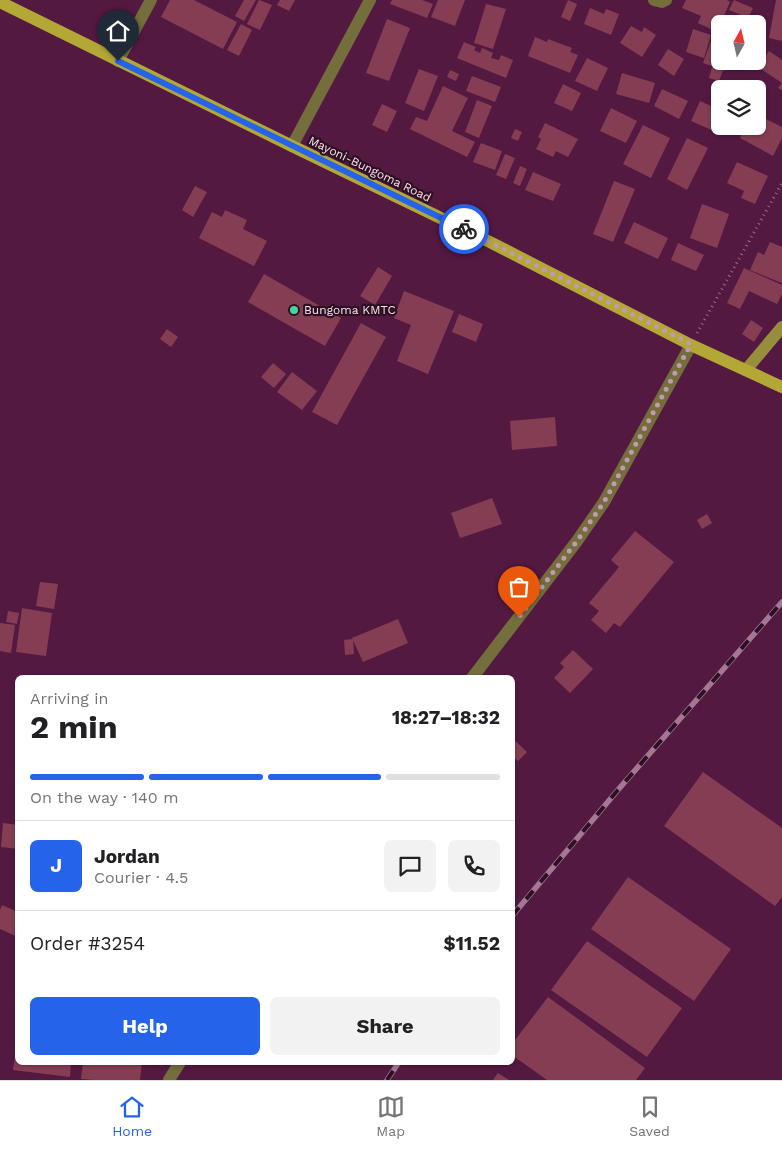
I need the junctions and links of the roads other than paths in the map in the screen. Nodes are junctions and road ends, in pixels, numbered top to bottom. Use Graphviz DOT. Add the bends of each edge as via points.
graph roads {
  1 [pos="151,0"];
  2 [pos="370,0"];
  3 [pos="654,0"];
  4 [pos="666,0"];
  5 [pos="0,2"];
  6 [pos="118,61"];
  7 [pos="292,146"];
  8 [pos="782,327"];
  9 [pos="691,344"];
  10 [pos="746,370"];
  11 [pos="782,387"];
  12 [pos="474,675"];
  13 [pos="178,1065"];
  14 [pos="169,1080"];
  1 -- 6 [label="street"];
  2 -- 7 [label="street"];
  3 -- 4 [label="street"];
  5 -- 6 [label="main road, Mayoni-Bungoma Road"];
  6 -- 7 [label="main road, Mayoni-Bungoma Road"];
  7 -- 9 [label="main road, Mayoni-Bungoma Road"];
  8 -- 10 [label="street"];
  9 -- 10 [label="main road, Mayoni-Bungoma Road"];
  9 -- 12 [label="street" via="604,502"];
  10 -- 11 [label="main road, Mayoni-Bungoma Road"];
  13 -- 14 [label="street"];
}
